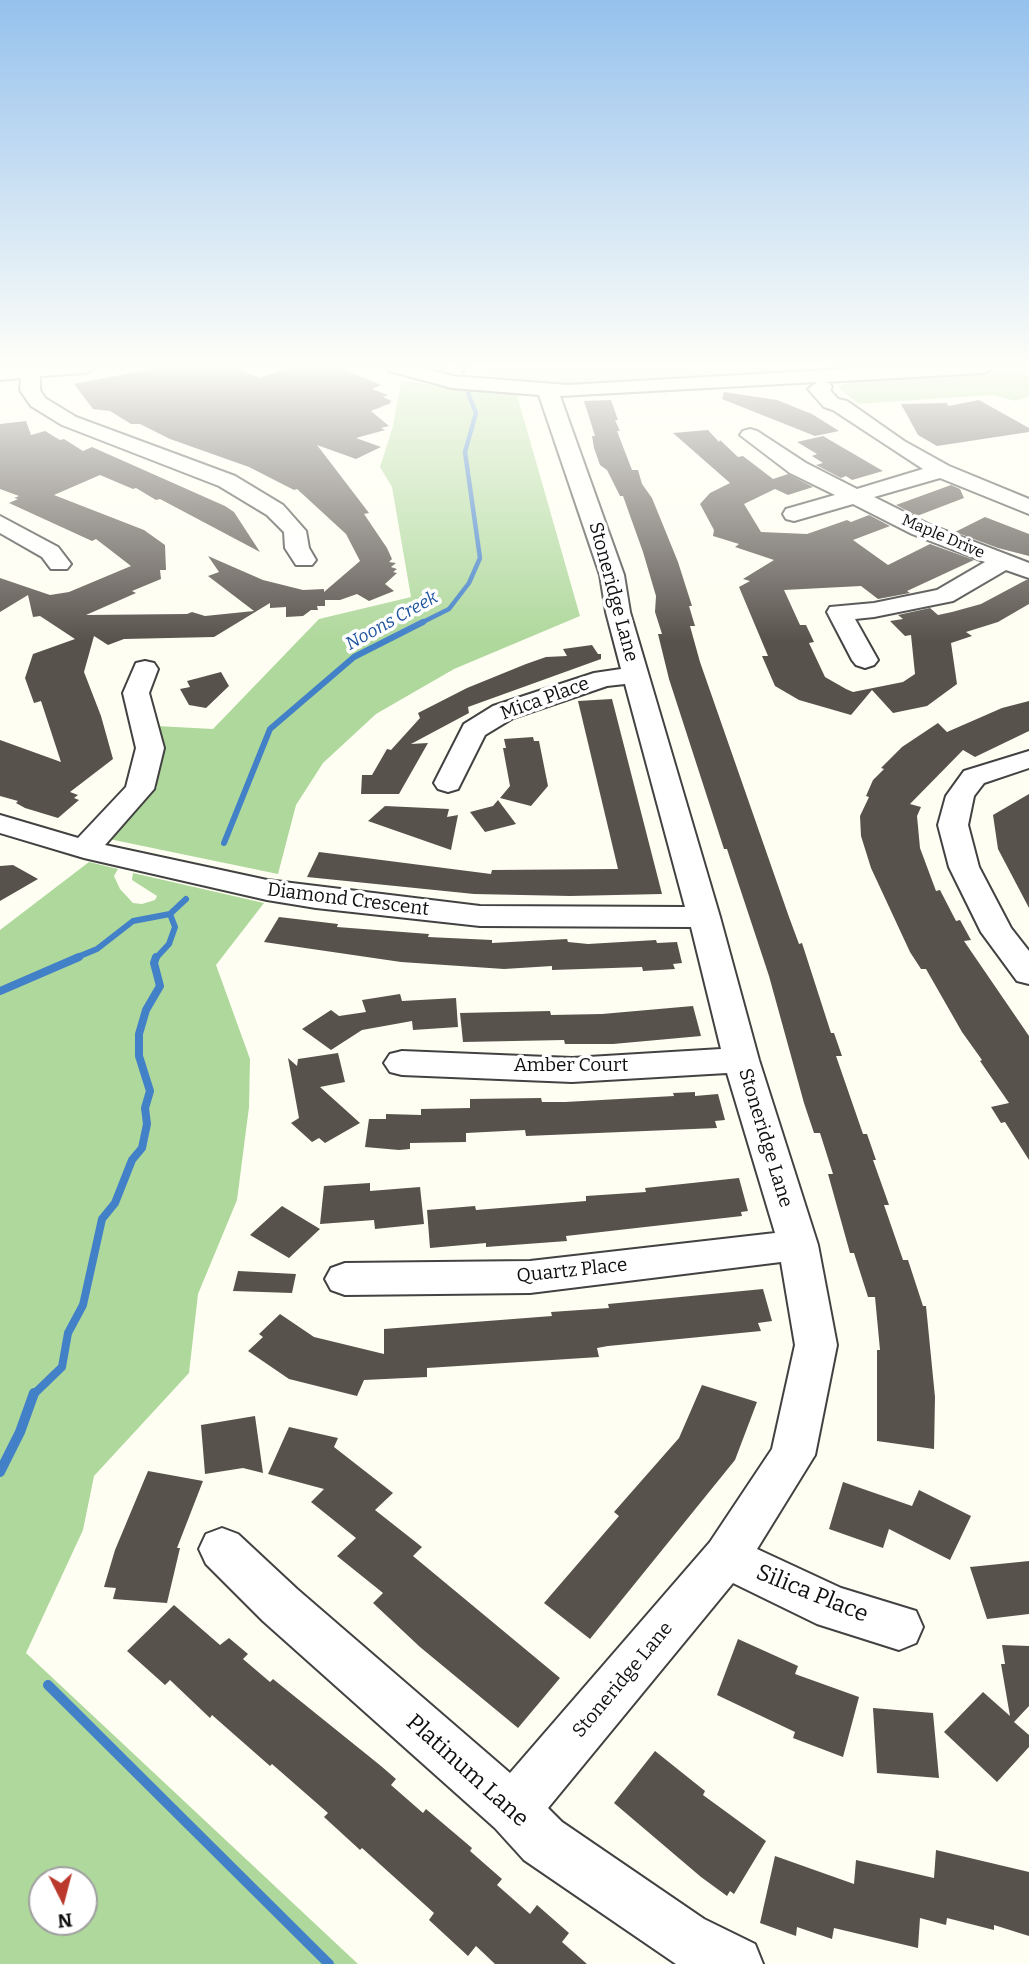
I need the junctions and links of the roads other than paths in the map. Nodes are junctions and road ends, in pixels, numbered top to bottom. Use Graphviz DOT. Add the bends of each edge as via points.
graph roads {
  1 [pos="168,459"];
  2 [pos="572,459"];
  3 [pos="784,459"];
  4 [pos="920,459"];
  5 [pos="941,471"];
  6 [pos="854,495"];
  7 [pos="1029,507"];
  8 [pos="794,514"];
  9 [pos="0,523"];
  10 [pos="304,560"];
  11 [pos="1003,562"];
  12 [pos="59,564"];
  13 [pos="1029,570"];
  14 [pos="865,660"];
  15 [pos="145,669"];
  16 [pos="636,675"];
  17 [pos="1029,759"];
  18 [pos="448,783"];
  19 [pos="0,824"];
  20 [pos="84,849"];
  21 [pos="704,917"];
  22 [pos="1029,973"];
  23 [pos="741,1060"];
  24 [pos="402,1063"];
  25 [pos="798,1245"];
  26 [pos="345,1279"];
  27 [pos="222,1549"];
  28 [pos="726,1557"];
  29 [pos="899,1627"];
  30 [pos="513,1810"];
  31 [pos="735,1964"];
  1 -- 10 [label="street" via="227,481 275,510 295,531"];
  2 -- 16 [label="street, Stoneridge Lane" via="612,575"];
  3 -- 6 [label="street, Maple Drive"];
  4 -- 5 [label="street"];
  5 -- 6 [label="street"];
  5 -- 7 [label="street"];
  6 -- 8 [label="street"];
  6 -- 11 [label="street, Maple Drive" via="920,529"];
  9 -- 12 [label="street" via="50,552"];
  11 -- 13 [label="street, Maple Drive"];
  11 -- 14 [label="street" via="944,596 874,610 839,611"];
  15 -- 20 [label="street" via="136,693 150,748 140,789"];
  16 -- 18 [label="street, Mica Place" via="603,679 503,712 474,730"];
  16 -- 21 [label="street, Stoneridge Lane"];
  17 -- 22 [label="street" via="974,777 960,796 953,825 964,867 997,932"];
  19 -- 20 [label="street, Diamond Crescent"];
  20 -- 21 [label="street, Diamond Crescent" via="267,890 384,906 480,916"];
  21 -- 23 [label="street, Stoneridge Lane"];
  23 -- 24 [label="street, Amber Court" via="572,1070"];
  23 -- 25 [label="street, Stoneridge Lane"];
  25 -- 26 [label="street, Quartz Place" via="530,1277"];
  25 -- 28 [label="street, Stoneridge Lane" via="816,1345 793,1455"];
  27 -- 30 [label="street, Platinum Lane"];
  28 -- 29 [label="street, Silica Place" via="834,1608"];
  28 -- 30 [label="street, Stoneridge Lane"];
  30 -- 31 [label="street, Platinum Lane" via="543,1841 662,1924"];
}
